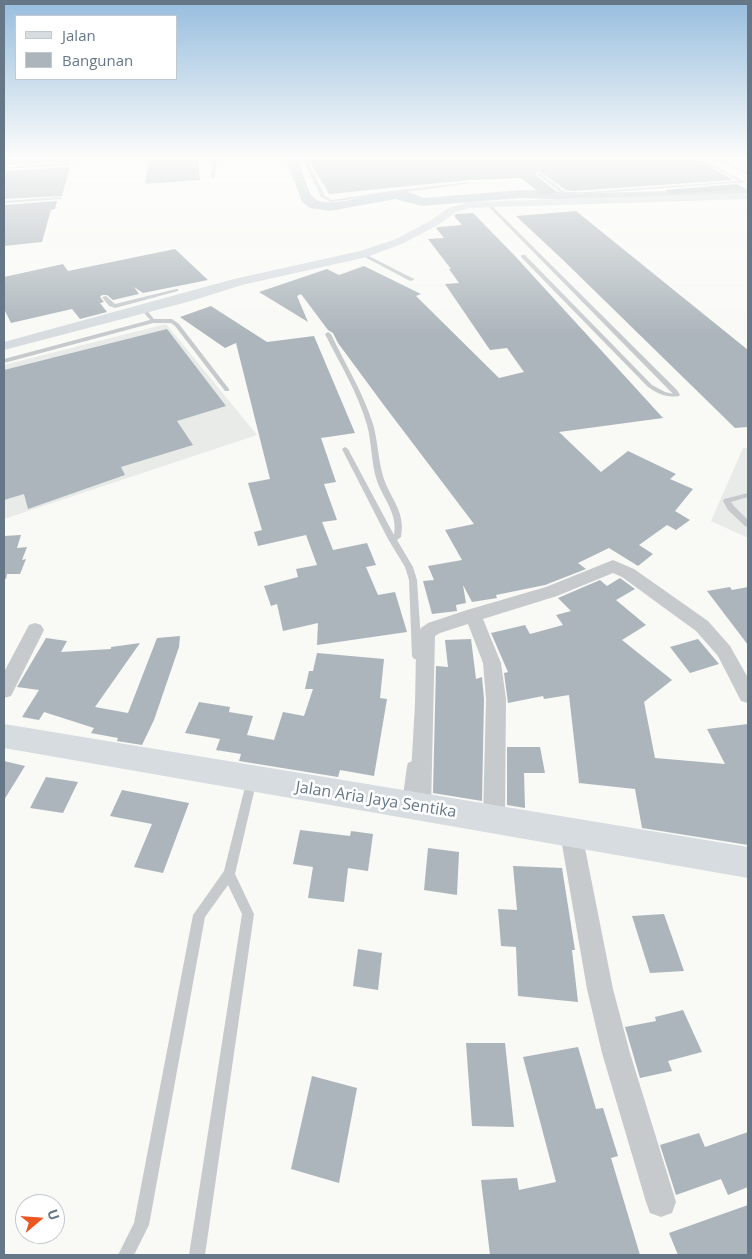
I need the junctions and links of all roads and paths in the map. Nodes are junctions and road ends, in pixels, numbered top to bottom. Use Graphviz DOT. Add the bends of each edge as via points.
graph roads {
  1 [pos="440,218"];
  2 [pos="503,218"];
  3 [pos="363,254"];
  4 [pos="540,254"];
  5 [pos="412,280"];
  6 [pos="565,280"];
  7 [pos="547,281"];
  8 [pos="176,290"];
  9 [pos="104,297"];
  10 [pos="593,308"];
  11 [pos="144,309"];
  12 [pos="121,310"];
  13 [pos="574,310"];
  14 [pos="153,322"];
  15 [pos="328,334"];
  16 [pos="626,341"];
  17 [pos="606,343"];
  18 [pos="4,346"];
  19 [pos="4,361"];
  20 [pos="227,390"];
  21 [pos="345,449"];
  22 [pos="748,495"];
  23 [pos="748,524"];
  24 [pos="392,539"];
  25 [pos="473,615"];
  26 [pos="35,630"];
  27 [pos="4,690"];
  28 [pos="748,695"];
  29 [pos="4,736"];
  30 [pos="252,779"];
  31 [pos="414,806"];
  32 [pos="494,819"];
  33 [pos="571,833"];
  34 [pos="748,863"];
  35 [pos="229,874"];
  36 [pos="661,1202"];
  37 [pos="126,1255"];
  38 [pos="197,1255"];
  1 -- 3 [label="street" via="400,241"];
  2 -- 4 [label="lane"];
  3 -- 5 [label="lane"];
  3 -- 11 [label="street" via="239,282"];
  4 -- 6 [label="lane"];
  4 -- 7 [label="lane" via="520,256"];
  6 -- 7 [label="lane"];
  6 -- 10 [label="lane"];
  7 -- 13 [label="lane"];
  8 -- 12 [label="lane"];
  9 -- 12 [label="lane" via="110,305"];
  10 -- 13 [label="lane"];
  10 -- 16 [label="lane"];
  11 -- 12 [label="street"];
  11 -- 14 [label="lane"];
  12 -- 18 [label="street"];
  13 -- 17 [label="lane"];
  14 -- 19 [label="lane"];
  14 -- 20 [label="lane" via="172,321 177,325"];
  15 -- 24 [label="lane" via="371,426 380,480 400,526 397,537"];
  16 -- 17 [label="lane"];
  16 -- 17 [label="lane" via="677,395 672,396 650,386"];
  21 -- 24 [label="lane"];
  22 -- 23 [label="lane" via="727,501"];
  24 -- 31 [label="lane" via="413,580 419,705"];
  25 -- 28 [label="street" via="551,592 612,566 618,567 702,626 724,651"];
  25 -- 31 [label="street" via="427,633 425,704"];
  25 -- 32 [label="street" via="492,663 496,699"];
  26 -- 27 [label="street"];
  29 -- 30 [label="street, Jalan Aria Jaya Sentika"];
  30 -- 31 [label="street, Jalan Aria Jaya Sentika"];
  30 -- 35 [label="lane"];
  31 -- 32 [label="street, Jalan Aria Jaya Sentika"];
  32 -- 33 [label="street, Jalan Aria Jaya Sentika"];
  33 -- 34 [label="street, Jalan Aria Jaya Sentika"];
  33 -- 36 [label="street" via="600,989"];
  35 -- 37 [label="lane" via="199,916 141,1225"];
  35 -- 38 [label="lane" via="248,914"];
}
